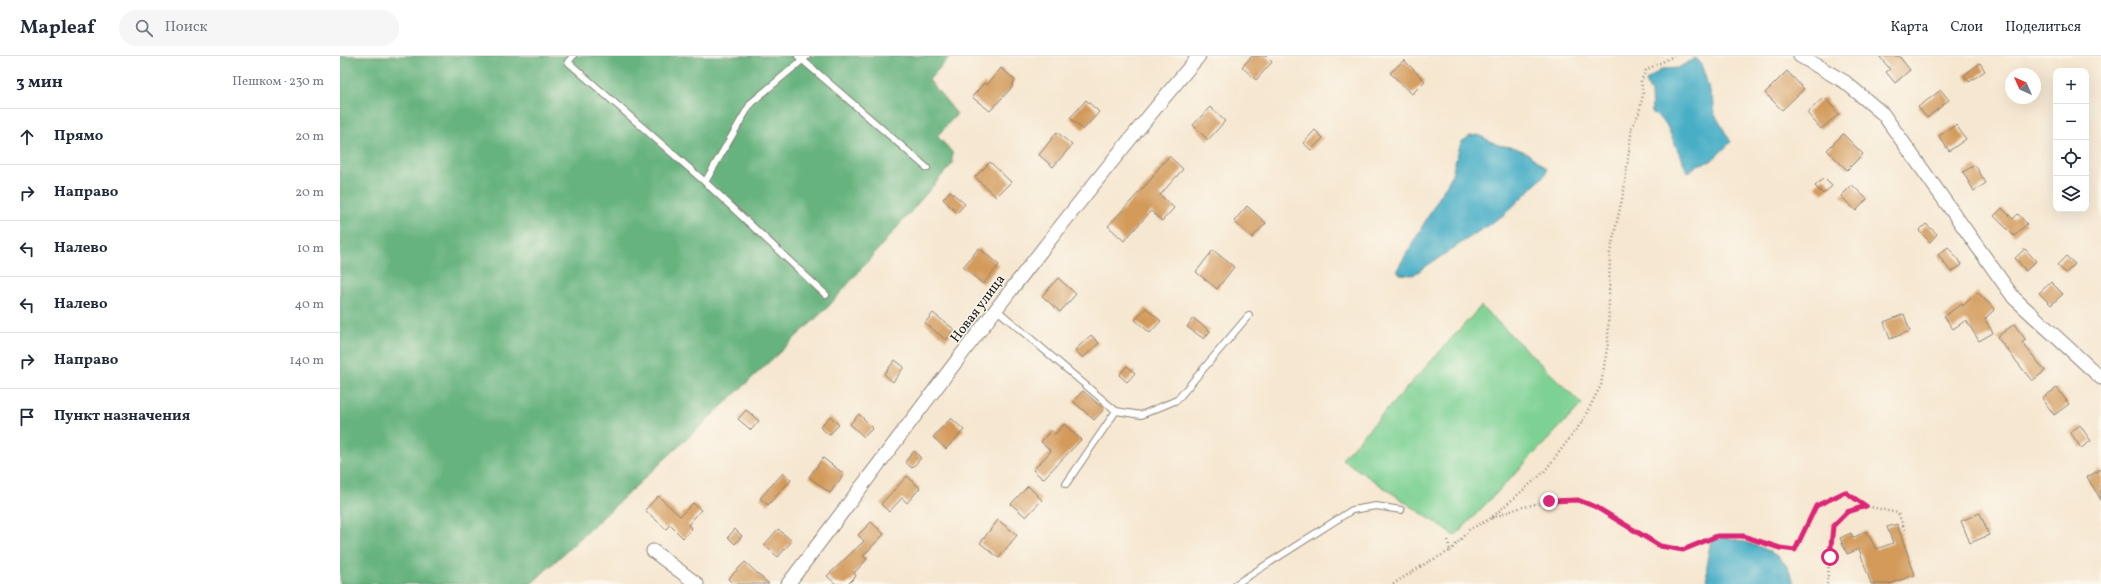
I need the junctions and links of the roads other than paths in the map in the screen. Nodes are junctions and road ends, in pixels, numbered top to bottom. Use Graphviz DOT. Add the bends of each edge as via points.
graph roads {
  1 [pos="573,56"];
  2 [pos="1199,56"];
  3 [pos="1800,56"];
  4 [pos="803,57"];
  5 [pos="927,168"];
  6 [pos="705,182"];
  7 [pos="826,296"];
  8 [pos="996,309"];
  9 [pos="1249,315"];
  10 [pos="2101,378"];
  11 [pos="1116,411"];
  12 [pos="1066,484"];
  13 [pos="1401,510"];
  14 [pos="653,551"];
  15 [pos="696,584"];
  16 [pos="788,584"];
  17 [pos="1236,584"];
  1 -- 6 [label="lane" via="568,62"];
  2 -- 8 [label="street, Новая улица" via="1127,141"];
  3 -- 10 [label="street" via="1845,82 1883,114 2014,298"];
  4 -- 5 [label="lane"];
  4 -- 6 [label="lane" via="751,103"];
  6 -- 7 [label="lane"];
  8 -- 11 [label="lane"];
  8 -- 16 [label="street, Новая улица"];
  9 -- 11 [label="lane" via="1177,400 1141,415"];
  11 -- 12 [label="lane"];
  13 -- 17 [label="lane" via="1376,506 1352,510"];
  14 -- 15 [label="street"];
}
